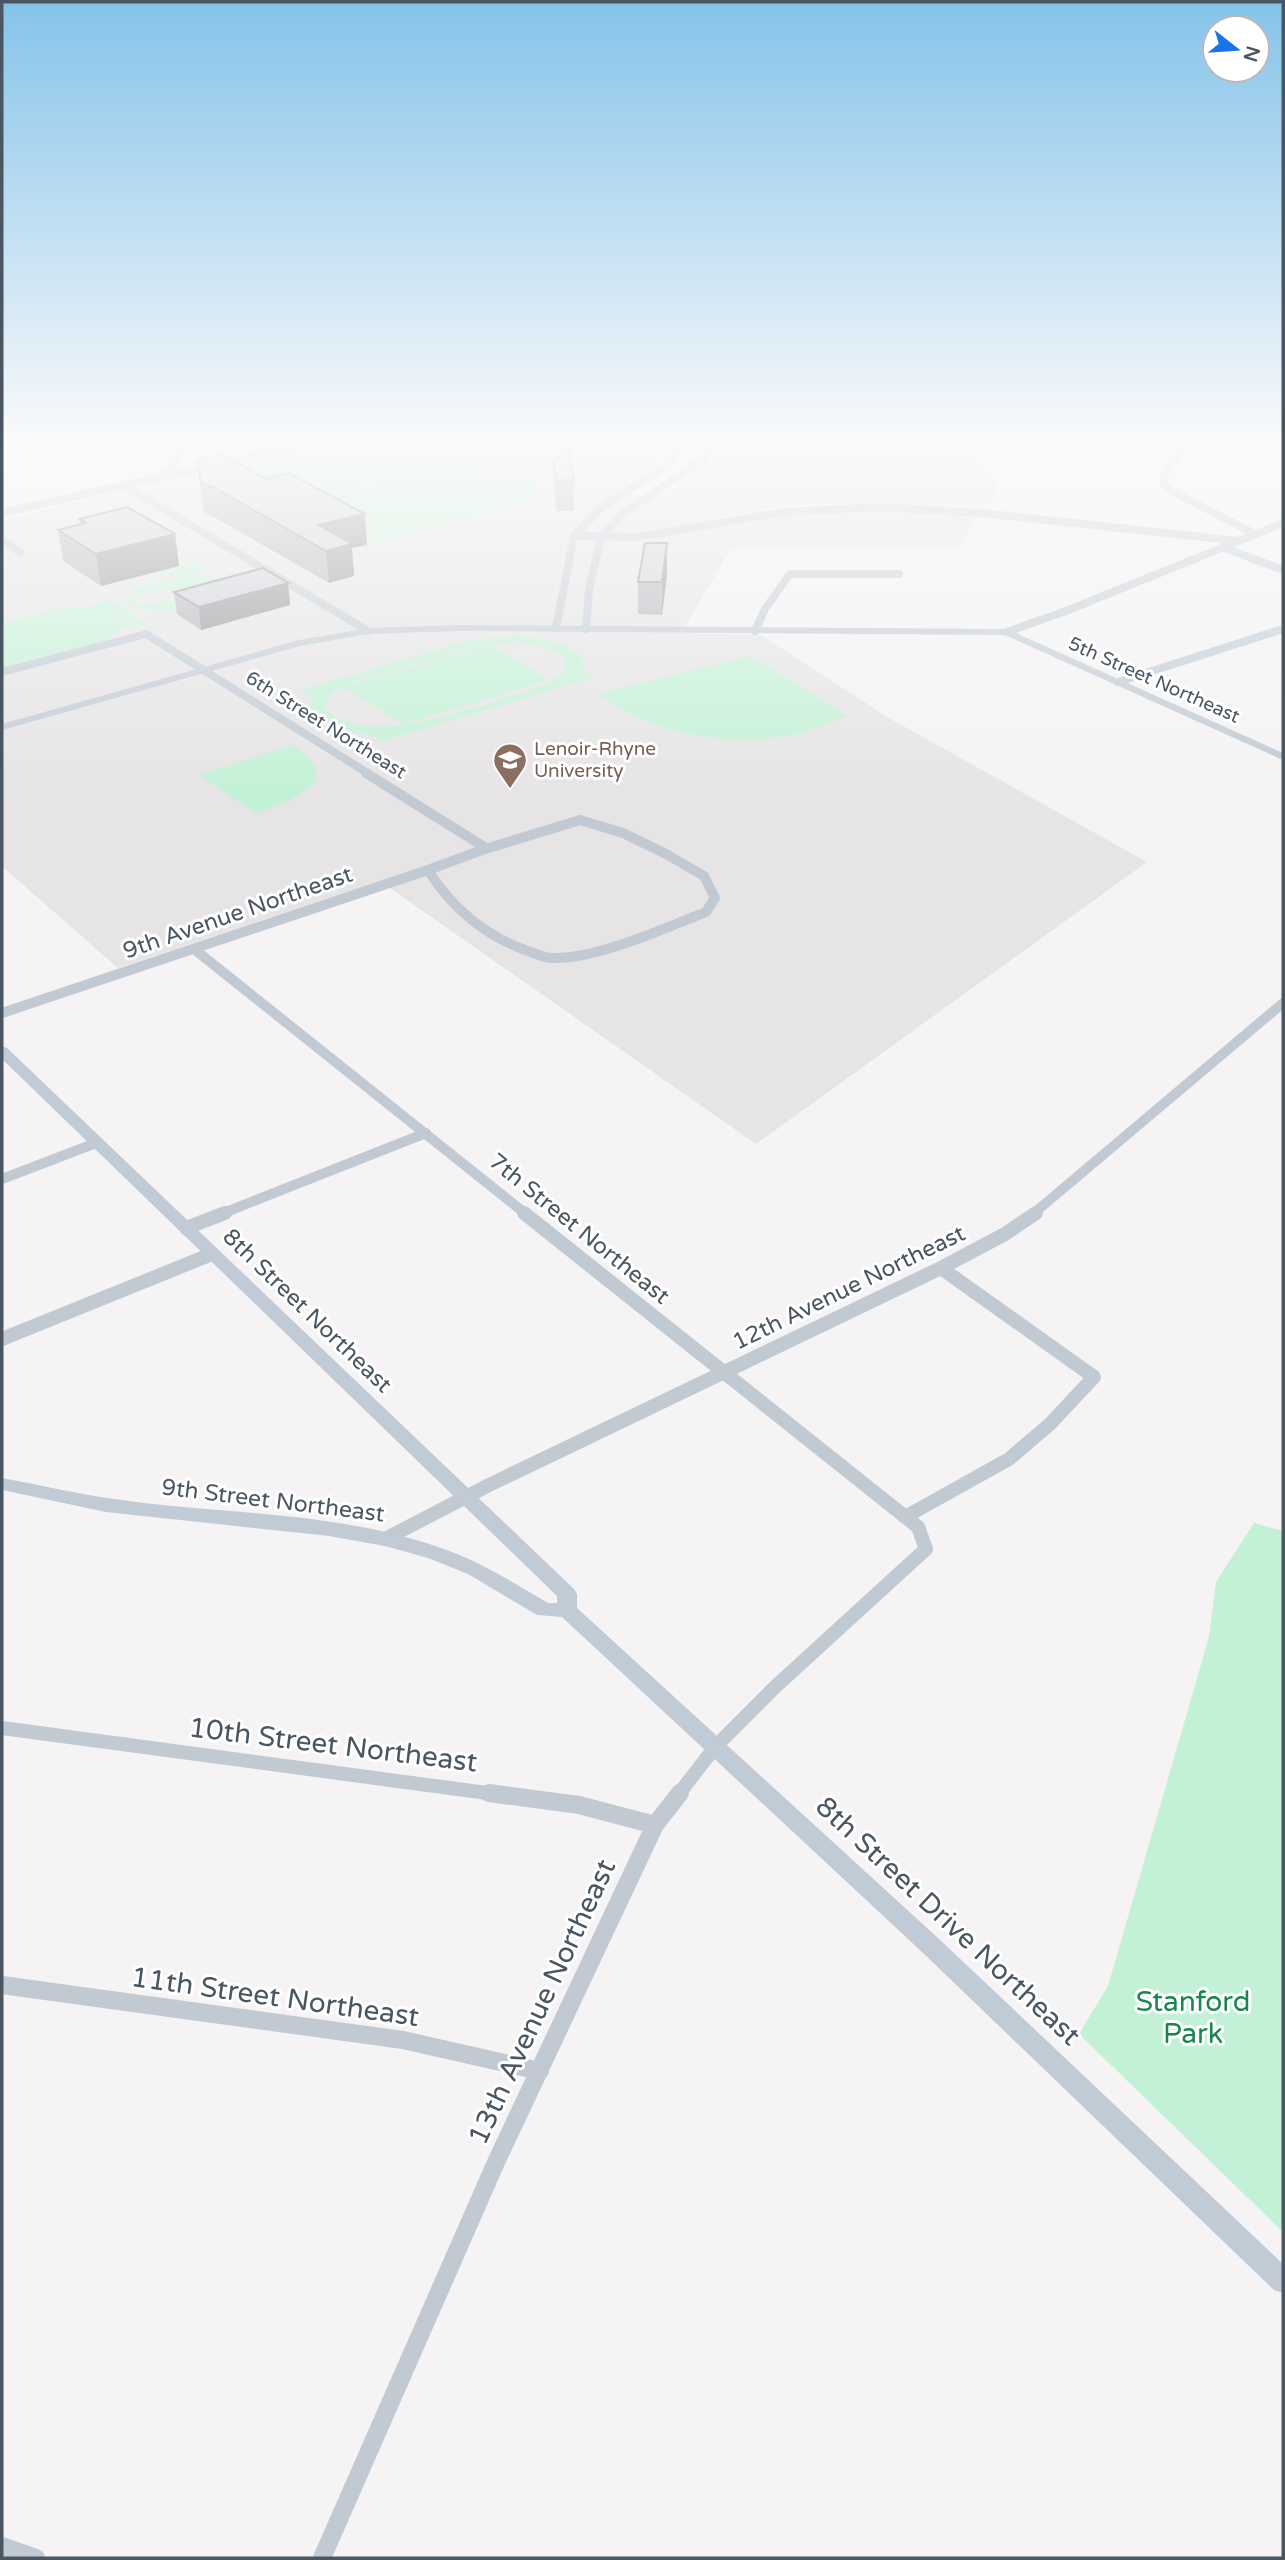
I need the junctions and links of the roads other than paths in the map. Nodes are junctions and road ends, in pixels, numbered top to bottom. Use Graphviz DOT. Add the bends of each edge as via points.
graph roads {
  1 [pos="248,559"];
  2 [pos="569,559"];
  3 [pos="596,559"];
  4 [pos="1192,559"];
  5 [pos="1255,559"];
  6 [pos="1283,570"];
  7 [pos="899,574"];
  8 [pos="556,628"];
  9 [pos="586,629"];
  10 [pos="1283,629"];
  11 [pos="368,631"];
  12 [pos="755,631"];
  13 [pos="1007,632"];
  14 [pos="146,634"];
  15 [pos="205,670"];
  16 [pos="2,671"];
  17 [pos="1118,682"];
  18 [pos="2,727"];
  19 [pos="1283,757"];
  20 [pos="486,848"];
  21 [pos="428,870"];
  22 [pos="194,949"];
  23 [pos="1283,1003"];
  24 [pos="2,1013"];
  25 [pos="2,1051"];
  26 [pos="426,1133"];
  27 [pos="96,1143"];
  28 [pos="2,1179"];
  29 [pos="186,1228"];
  30 [pos="212,1254"];
  31 [pos="940,1269"];
  32 [pos="2,1339"];
  33 [pos="724,1373"];
  34 [pos="2,1484"];
  35 [pos="466,1497"];
  36 [pos="905,1517"];
  37 [pos="385,1539"];
  38 [pos="926,1549"];
  39 [pos="567,1610"];
  40 [pos="2,1728"];
  41 [pos="715,1746"];
  42 [pos="655,1825"];
  43 [pos="2,1985"];
  44 [pos="540,2071"];
  45 [pos="1283,2281"];
  46 [pos="2,2546"];
  47 [pos="36,2558"];
  48 [pos="322,2558"];
  1 -- 11 [label="street"];
  2 -- 8 [label="street"];
  3 -- 9 [label="street"];
  4 -- 13 [label="street"];
  5 -- 6 [label="street"];
  7 -- 12 [label="street" via="790,574"];
  8 -- 9 [label="street, 5th Street Northeast"];
  8 -- 11 [label="street, 5th Street Northeast"];
  9 -- 12 [label="street, 5th Street Northeast"];
  10 -- 17 [label="street"];
  11 -- 15 [label="street, 5th Street Northeast" via="299,643"];
  12 -- 13 [label="street, 5th Street Northeast"];
  13 -- 17 [label="street, 5th Street Northeast"];
  14 -- 15 [label="street, 6th Street Northeast"];
  14 -- 16 [label="street"];
  15 -- 18 [label="street, 5th Street Northeast"];
  15 -- 20 [label="street, 6th Street Northeast"];
  17 -- 19 [label="street, 5th Street Northeast"];
  20 -- 21 [label="street, 9th Avenue Northeast"];
  20 -- 21 [label="street, 9th Avenue Northeast" via="580,820 623,833 666,854 704,876 715,898 706,912 646,936 599,951 551,958 506,944 477,925 439,888"];
  21 -- 22 [label="street, 9th Avenue Northeast"];
  22 -- 24 [label="street, 9th Avenue Northeast"];
  22 -- 26 [label="street, 7th Street Northeast"];
  23 -- 31 [label="street, 12th Avenue Northeast" via="1027,1221"];
  25 -- 27 [label="main road, 8th Street Northeast"];
  26 -- 29 [label="street"];
  26 -- 33 [label="street, 7th Street Northeast"];
  27 -- 28 [label="street"];
  27 -- 29 [label="main road, 8th Street Northeast"];
  29 -- 30 [label="main road, 8th Street Northeast"];
  30 -- 32 [label="street"];
  30 -- 35 [label="main road, 8th Street Northeast"];
  31 -- 33 [label="street, 12th Avenue Northeast"];
  31 -- 36 [label="street" via="1094,1377 1022,1449"];
  33 -- 35 [label="street, 12th Avenue Northeast"];
  33 -- 36 [label="street, 7th Street Northeast"];
  34 -- 37 [label="main road, 9th Street Northeast" via="106,1505"];
  35 -- 37 [label="street, 12th Avenue Northeast"];
  35 -- 39 [label="main road, 8th Street Northeast" via="567,1594"];
  36 -- 38 [label="street, 7th Street Northeast" via="918,1527"];
  37 -- 39 [label="main road, 9th Street Northeast" via="475,1569 544,1610"];
  38 -- 41 [label="street, 13th Avenue Northeast"];
  39 -- 41 [label="main road, 8th Street Drive Northeast"];
  40 -- 42 [label="street, 10th Street Northeast" via="579,1805"];
  41 -- 42 [label="street, 13th Avenue Northeast"];
  41 -- 45 [label="main road, 8th Street Drive Northeast"];
  42 -- 44 [label="street, 13th Avenue Northeast"];
  43 -- 44 [label="street, 11th Street Northeast" via="403,2040"];
  44 -- 48 [label="street, 13th Avenue Northeast"];
  46 -- 47 [label="street"];
}
